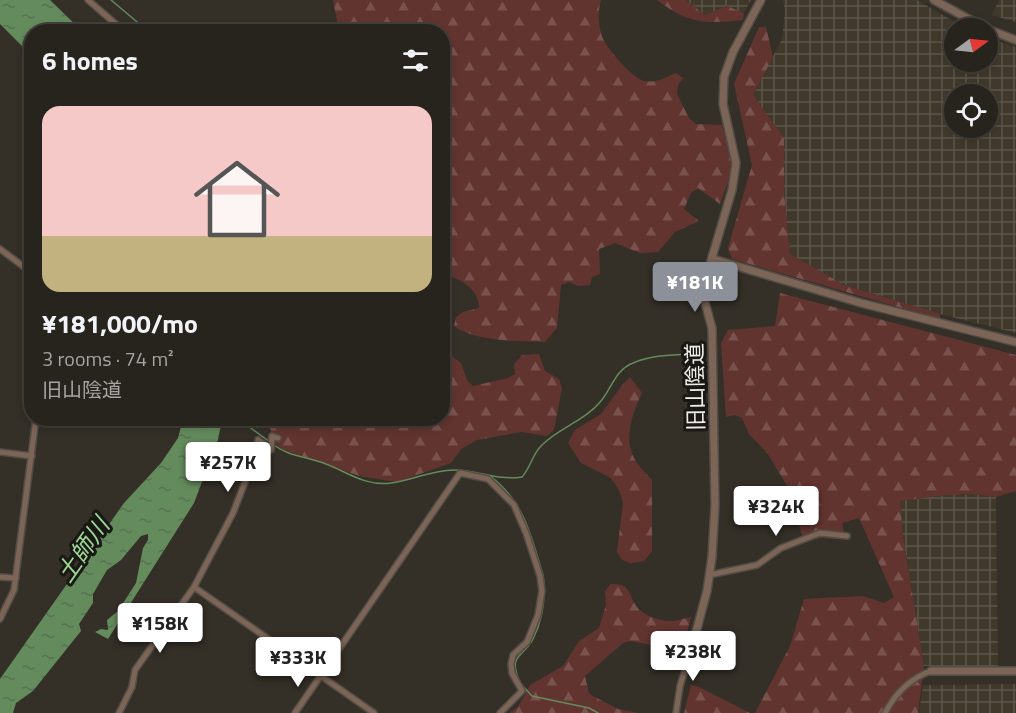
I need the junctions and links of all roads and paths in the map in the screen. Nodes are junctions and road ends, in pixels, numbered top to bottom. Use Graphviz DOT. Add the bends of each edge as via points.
graph roads {
  1 [pos="88,0"];
  2 [pos="761,0"];
  3 [pos="934,0"];
  4 [pos="966,18"];
  5 [pos="115,24"];
  6 [pos="998,33"];
  7 [pos="1016,40"];
  8 [pos="0,249"];
  9 [pos="713,258"];
  10 [pos="24,267"];
  11 [pos="1016,342"];
  12 [pos="35,426"];
  13 [pos="278,438"];
  14 [pos="0,452"];
  15 [pos="32,456"];
  16 [pos="847,536"];
  17 [pos="709,575"];
  18 [pos="0,577"];
  19 [pos="16,578"];
  20 [pos="194,587"];
  21 [pos="0,619"];
  22 [pos="692,647"];
  23 [pos="931,671"];
  24 [pos="1016,671"];
  25 [pos="320,676"];
  26 [pos="119,713"];
  27 [pos="295,713"];
  28 [pos="374,713"];
  29 [pos="500,713"];
  30 [pos="676,713"];
  31 [pos="885,713"];
  1 -- 5 [label="street"];
  2 -- 9 [label="street, 旧山陰道" via="724,77 723,104 736,163"];
  3 -- 4 [label="street"];
  6 -- 7 [label="street"];
  8 -- 10 [label="street"];
  9 -- 11 [label="street" via="861,303"];
  9 -- 17 [label="street, 旧山陰道" via="705,280 704,299 712,328 715,449"];
  12 -- 15 [label="street"];
  13 -- 20 [label="street" via="272,436 271,450 258,440 233,513"];
  14 -- 15 [label="street"];
  15 -- 19 [label="street"];
  16 -- 17 [label="street" via="820,533 781,548 757,565"];
  17 -- 22 [label="street, 旧山陰道"];
  18 -- 19 [label="street"];
  19 -- 21 [label="street"];
  20 -- 25 [label="street"];
  20 -- 26 [label="street" via="135,670 132,687"];
  22 -- 30 [label="street, 旧山陰道"];
  23 -- 24 [label="street"];
  23 -- 31 [label="street" via="904,686"];
  25 -- 27 [label="street"];
  25 -- 28 [label="street"];
  25 -- 29 [label="street" via="460,473 488,479 514,505 540,576 538,615 527,642 513,655 511,664 522,691"];
}
